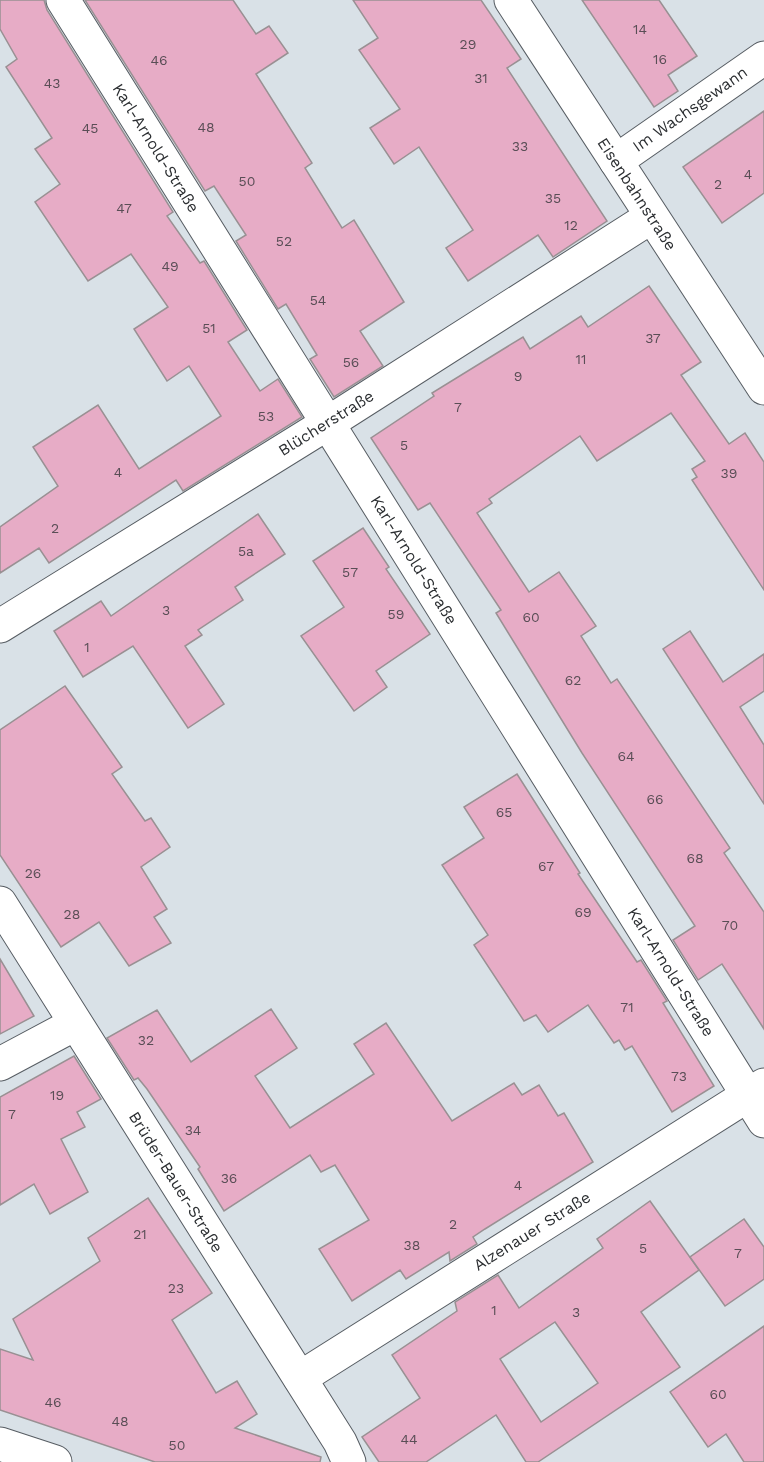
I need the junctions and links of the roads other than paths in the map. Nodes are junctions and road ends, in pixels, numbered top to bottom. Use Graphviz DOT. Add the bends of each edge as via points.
graph roads {
  1 [pos="63,0"];
  2 [pos="511,0"];
  3 [pos="764,58"];
  4 [pos="616,160"];
  5 [pos="651,217"];
  6 [pos="764,388"];
  7 [pos="328,423"];
  8 [pos="0,626"];
  9 [pos="0,903"];
  10 [pos="75,1024"];
  11 [pos="0,1064"];
  12 [pos="759,1100"];
  13 [pos="300,1378"];
  14 [pos="0,1444"];
  15 [pos="55,1462"];
  16 [pos="349,1462"];
  1 -- 7 [label="street, Karl-Arnold-Straße"];
  2 -- 4 [label="street, Eisenbahnstraße"];
  3 -- 4 [label="street, Im Wachsgewann"];
  4 -- 5 [label="street, Eisenbahnstraße"];
  5 -- 6 [label="street, Eisenbahnstraße"];
  5 -- 7 [label="street, Blücherstraße"];
  7 -- 8 [label="street, Blücherstraße"];
  7 -- 12 [label="street, Karl-Arnold-Straße"];
  9 -- 10 [label="street, Brüder-Bauer-Straße"];
  10 -- 11 [label="street"];
  10 -- 13 [label="street, Brüder-Bauer-Straße"];
  12 -- 13 [label="street, Alzenauer Straße"];
  13 -- 16 [label="street, Brüder-Bauer-Straße"];
  14 -- 15 [label="street"];
}
